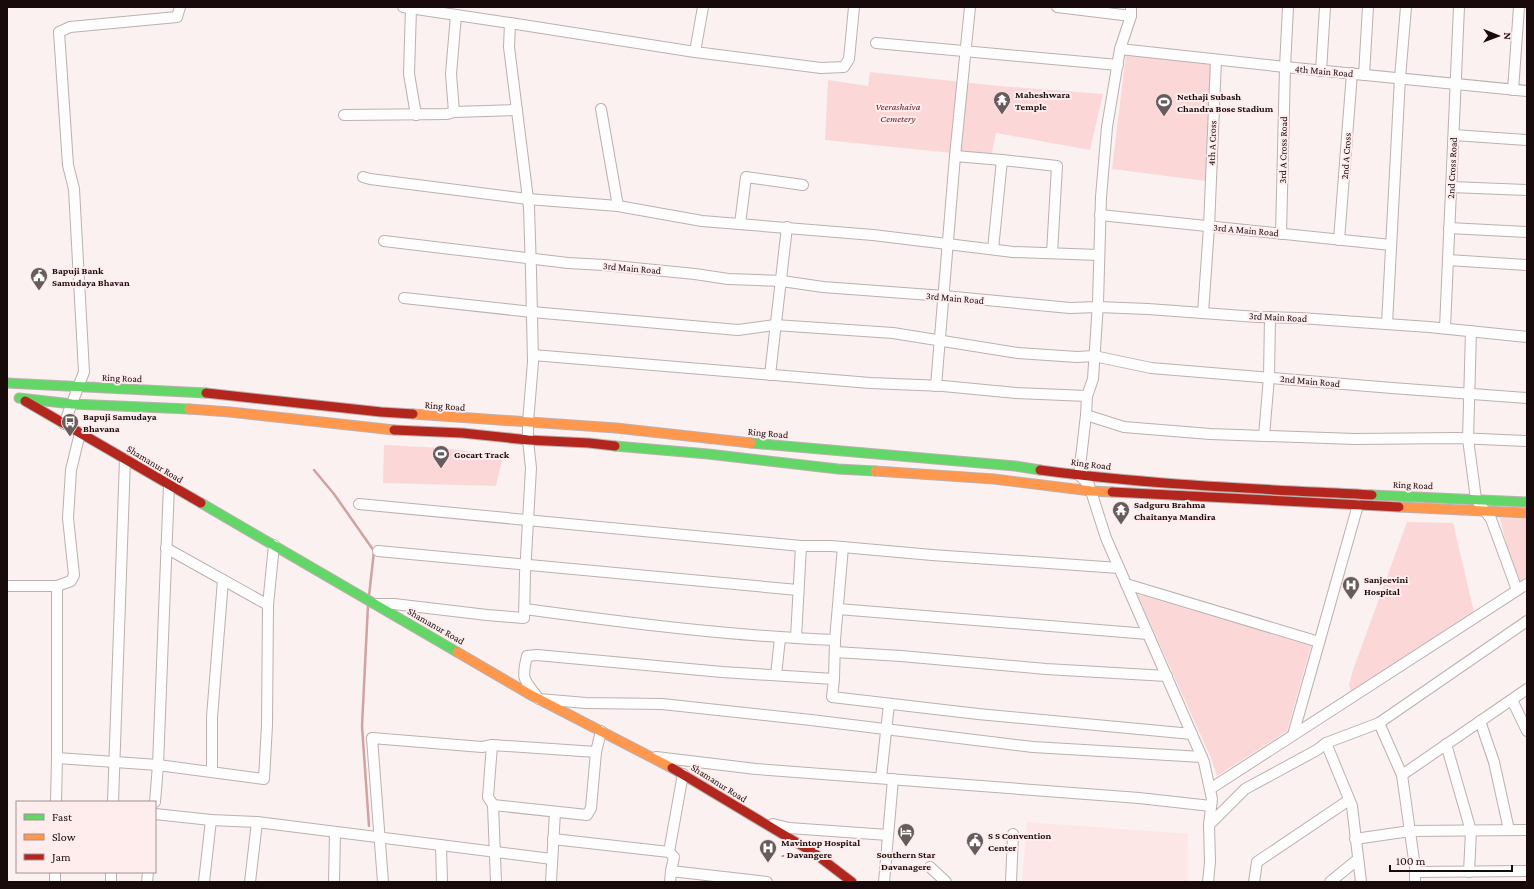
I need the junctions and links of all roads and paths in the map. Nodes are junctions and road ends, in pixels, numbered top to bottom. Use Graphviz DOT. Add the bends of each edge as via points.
graph roads {
  1 [pos="180,7"];
  2 [pos="703,7"];
  3 [pos="854,7"];
  4 [pos="970,7"];
  5 [pos="1057,7"];
  6 [pos="1288,7"];
  7 [pos="1325,7"];
  8 [pos="1368,7"];
  9 [pos="1406,7"];
  10 [pos="1459,7"];
  11 [pos="1519,7"];
  12 [pos="407,8"];
  13 [pos="1131,12"];
  14 [pos="456,15"];
  15 [pos="510,23"];
  16 [pos="876,43"];
  17 [pos="1120,48"];
  18 [pos="967,51"];
  19 [pos="695,52"];
  20 [pos="1216,60"];
  21 [pos="1118,65"];
  22 [pos="1285,67"];
  23 [pos="1321,71"];
  24 [pos="1352,73"];
  25 [pos="1364,75"];
  26 [pos="1400,78"];
  27 [pos="1456,84"];
  28 [pos="1513,90"];
  29 [pos="1527,91"];
  30 [pos="601,109"];
  31 [pos="517,110"];
  32 [pos="454,112"];
  33 [pos="416,114"];
  34 [pos="344,115"];
  35 [pos="1454,135"];
  36 [pos="1527,140"];
  37 [pos="955,156"];
  38 [pos="1002,160"];
  39 [pos="363,177"];
  40 [pos="803,185"];
  41 [pos="1452,187"];
  42 [pos="1527,190"];
  43 [pos="528,199"];
  44 [pos="618,206"];
  45 [pos="1100,215"];
  46 [pos="740,224"];
  47 [pos="1209,227"];
  48 [pos="787,228"];
  49 [pos="1449,228"];
  50 [pos="1527,232"];
  51 [pos="1281,234"];
  52 [pos="1339,240"];
  53 [pos="384,241"];
  54 [pos="948,244"];
  55 [pos="1391,245"];
  56 [pos="993,249"];
  57 [pos="1052,253"];
  58 [pos="1099,255"];
  59 [pos="531,258"];
  60 [pos="1448,260"];
  61 [pos="1527,265"];
  62 [pos="782,281"];
  63 [pos="944,296"];
  64 [pos="404,298"];
  65 [pos="1098,308"];
  66 [pos="532,312"];
  67 [pos="1203,313"];
  68 [pos="1270,317"];
  69 [pos="1387,324"];
  70 [pos="775,326"];
  71 [pos="1445,328"];
  72 [pos="1471,331"];
  73 [pos="1527,337"];
  74 [pos="940,340"];
  75 [pos="533,355"];
  76 [pos="1094,356"];
  77 [pos="770,375"];
  78 [pos="1269,377"];
  79 [pos="7,384"];
  80 [pos="936,386"];
  81 [pos="78,387"];
  82 [pos="1470,394"];
  83 [pos="1087,396"];
  84 [pos="1527,398"];
  85 [pos="40,400"];
  86 [pos="72,404"];
  87 [pos="1086,416"];
  88 [pos="528,422"];
  89 [pos="64,424"];
  90 [pos="80,433"];
  91 [pos="1264,436"];
  92 [pos="1468,439"];
  93 [pos="528,440"];
  94 [pos="1527,441"];
  95 [pos="125,459"];
  96 [pos="1079,475"];
  97 [pos="168,485"];
  98 [pos="1091,491"];
  99 [pos="1476,498"];
  100 [pos="1527,502"];
  101 [pos="359,504"];
  102 [pos="1358,505"];
  103 [pos="1486,512"];
  104 [pos="1527,513"];
  105 [pos="528,521"];
  106 [pos="274,545"];
  107 [pos="801,546"];
  108 [pos="842,547"];
  109 [pos="166,548"];
  110 [pos="378,551"];
  111 [pos="525,564"];
  112 [pos="1119,568"];
  113 [pos="223,580"];
  114 [pos="1126,584"];
  115 [pos="1527,584"];
  116 [pos="7,586"];
  117 [pos="57,586"];
  118 [pos="798,590"];
  119 [pos="1518,590"];
  120 [pos="375,603"];
  121 [pos="268,605"];
  122 [pos="524,609"];
  123 [pos="838,609"];
  124 [pos="1527,621"];
  125 [pos="1148,634"];
  126 [pos="780,638"];
  127 [pos="796,638"];
  128 [pos="835,640"];
  129 [pos="1319,642"];
  130 [pos="835,652"];
  131 [pos="776,675"];
  132 [pos="1167,676"];
  133 [pos="834,679"];
  134 [pos="1527,689"];
  135 [pos="539,699"];
  136 [pos="1512,700"];
  137 [pos="889,704"];
  138 [pos="1480,721"];
  139 [pos="1379,723"];
  140 [pos="887,730"];
  141 [pos="602,731"];
  142 [pos="1527,731"];
  143 [pos="1192,734"];
  144 [pos="1293,735"];
  145 [pos="1326,743"];
  146 [pos="1446,744"];
  147 [pos="492,745"];
  148 [pos="596,752"];
  149 [pos="647,756"];
  150 [pos="1202,757"];
  151 [pos="57,758"];
  152 [pos="115,762"];
  153 [pos="158,765"];
  154 [pos="212,772"];
  155 [pos="682,774"];
  156 [pos="1402,775"];
  157 [pos="881,778"];
  158 [pos="893,778"];
  159 [pos="1210,789"];
  160 [pos="1349,800"];
  161 [pos="56,801"];
  162 [pos="114,801"];
  163 [pos="155,801"];
  164 [pos="492,805"];
  165 [pos="1211,806"];
  166 [pos="555,812"];
  167 [pos="156,814"];
  168 [pos="211,820"];
  169 [pos="757,820"];
  170 [pos="257,822"];
  171 [pos="1209,825"];
  172 [pos="1509,830"];
  173 [pos="1527,830"];
  174 [pos="1410,831"];
  175 [pos="1471,831"];
  176 [pos="335,832"];
  177 [pos="1013,834"];
  178 [pos="888,835"];
  179 [pos="379,838"];
  180 [pos="553,839"];
  181 [pos="1355,839"];
  182 [pos="441,845"];
  183 [pos="496,852"];
  184 [pos="669,852"];
  185 [pos="552,859"];
  186 [pos="1357,860"];
  187 [pos="930,867"];
  188 [pos="671,871"];
  189 [pos="1527,871"];
  190 [pos="1469,872"];
  191 [pos="1415,877"];
  192 [pos="725,880"];
  193 [pos="204,882"];
  194 [pos="251,882"];
  195 [pos="334,882"];
  196 [pos="383,882"];
  197 [pos="442,882"];
  198 [pos="496,882"];
  199 [pos="551,882"];
  200 [pos="670,882"];
  201 [pos="767,882"];
  202 [pos="852,882"];
  203 [pos="884,882"];
  204 [pos="946,882"];
  205 [pos="1011,882"];
  206 [pos="1208,882"];
  207 [pos="1254,882"];
  208 [pos="1330,882"];
  209 [pos="1361,882"];
  1 -- 81 [label="street" via="177,17 70,27 59,32 68,165 74,189 84,372"];
  2 -- 19 [label="street"];
  3 -- 19 [label="street" via="849,59 844,67 821,68"];
  4 -- 18 [label="street"];
  5 -- 13 [label="street"];
  6 -- 22 [label="street, 3rd A Cross Road"];
  7 -- 23 [label="street"];
  8 -- 25 [label="street"];
  9 -- 26 [label="street"];
  10 -- 27 [label="street, 2nd Cross Road"];
  11 -- 28 [label="street"];
  12 -- 14 [label="street"];
  12 -- 33 [label="street" via="409,74"];
  13 -- 17 [label="street"];
  14 -- 15 [label="street"];
  14 -- 32 [label="street" via="451,74"];
  15 -- 19 [label="street"];
  15 -- 31 [label="street" via="509,48"];
  16 -- 18 [label="street"];
  17 -- 20 [label="street, 4th Main Road"];
  17 -- 21 [label="street"];
  18 -- 21 [label="street"];
  18 -- 37 [label="street"];
  20 -- 22 [label="street, 4th Main Road"];
  20 -- 47 [label="street, 4th A Cross"];
  21 -- 45 [label="street" via="1107,127"];
  22 -- 23 [label="street, 4th Main Road"];
  22 -- 51 [label="street, 3rd A Cross Road"];
  23 -- 24 [label="street, 4th Main Road"];
  24 -- 25 [label="street, 4th Main Road"];
  24 -- 52 [label="street, 2nd A Cross"];
  25 -- 26 [label="street, 4th Main Road"];
  26 -- 27 [label="street, 4th Main Road"];
  26 -- 55 [label="street"];
  27 -- 28 [label="street, 4th Main Road"];
  27 -- 35 [label="street, 2nd Cross Road"];
  28 -- 29 [label="street, 4th Main Road"];
  30 -- 44 [label="street"];
  31 -- 32 [label="street"];
  31 -- 43 [label="street"];
  32 -- 33 [label="street"];
  33 -- 34 [label="street"];
  35 -- 36 [label="street"];
  35 -- 41 [label="street, 2nd Cross Road"];
  37 -- 38 [label="street"];
  37 -- 54 [label="street"];
  38 -- 56 [label="street"];
  38 -- 57 [label="street" via="1057,166"];
  39 -- 43 [label="street"];
  40 -- 46 [label="street" via="746,177"];
  41 -- 42 [label="street"];
  41 -- 49 [label="street, 2nd Cross Road"];
  43 -- 44 [label="street"];
  43 -- 59 [label="street"];
  44 -- 46 [label="street" via="702,221"];
  45 -- 47 [label="street, 3rd A Main Road"];
  45 -- 58 [label="street"];
  46 -- 48 [label="street"];
  47 -- 51 [label="street, 3rd A Main Road"];
  47 -- 67 [label="street, 4th A Cross"];
  48 -- 54 [label="street"];
  48 -- 62 [label="street"];
  49 -- 50 [label="street"];
  49 -- 60 [label="street, 2nd Cross Road"];
  51 -- 52 [label="street, 3rd A Main Road"];
  52 -- 55 [label="street, 3rd A Main Road"];
  53 -- 59 [label="street, 3rd Main Road"];
  54 -- 56 [label="street"];
  54 -- 63 [label="street"];
  55 -- 69 [label="street"];
  56 -- 57 [label="street"];
  57 -- 58 [label="street"];
  58 -- 65 [label="street"];
  59 -- 62 [label="street, 3rd Main Road" via="728,279"];
  59 -- 66 [label="street"];
  60 -- 61 [label="street"];
  60 -- 71 [label="street, 2nd Cross Road"];
  62 -- 63 [label="street, 3rd Main Road" via="823,287"];
  62 -- 70 [label="street"];
  63 -- 65 [label="street, 3rd Main Road" via="1070,308"];
  63 -- 74 [label="street"];
  64 -- 66 [label="street, 2nd Main Road"];
  65 -- 67 [label="street, 3rd Main Road"];
  65 -- 76 [label="street"];
  66 -- 70 [label="street, 2nd Main Road" via="738,330"];
  66 -- 75 [label="street"];
  67 -- 68 [label="street, 3rd Main Road"];
  68 -- 69 [label="street, 3rd Main Road"];
  68 -- 78 [label="street"];
  69 -- 71 [label="street, 3rd Main Road"];
  70 -- 74 [label="street, 2nd Main Road" via="893,333"];
  70 -- 77 [label="street"];
  71 -- 72 [label="street, 3rd Main Road"];
  72 -- 73 [label="street, 3rd Main Road"];
  72 -- 82 [label="street"];
  74 -- 76 [label="street, 2nd Main Road" via="1018,353"];
  74 -- 80 [label="street"];
  75 -- 77 [label="street"];
  75 -- 88 [label="street"];
  76 -- 78 [label="street, 2nd Main Road" via="1151,368"];
  76 -- 83 [label="street" via="1093,379"];
  77 -- 80 [label="street"];
  78 -- 82 [label="street, 2nd Main Road"];
  78 -- 91 [label="street"];
  79 -- 81 [label="main road, Ring Road"];
  79 -- 85 [label="main road"];
  80 -- 83 [label="street"];
  81 -- 86 [label="street"];
  81 -- 88 [label="main road, Ring Road" via="200,392 349,409"];
  82 -- 84 [label="street, 2nd Main Road"];
  82 -- 92 [label="street"];
  83 -- 87 [label="street"];
  85 -- 86 [label="main road"];
  85 -- 89 [label="main road, Shamanur Road" via="16,396"];
  86 -- 89 [label="street"];
  86 -- 93 [label="main road" via="230,412 391,430 462,433"];
  87 -- 91 [label="street" via="1124,427"];
  87 -- 96 [label="street"];
  88 -- 93 [label="street"];
  88 -- 96 [label="main road, Ring Road" via="616,428 929,460 979,462"];
  89 -- 90 [label="main road, Shamanur Road"];
  90 -- 95 [label="main road, Shamanur Road"];
  90 -- 117 [label="street" via="71,470 68,518 74,575 72,581"];
  91 -- 92 [label="street"];
  92 -- 94 [label="street"];
  92 -- 99 [label="street"];
  93 -- 98 [label="main road" via="708,454 838,469 994,479"];
  93 -- 105 [label="street" via="531,468"];
  95 -- 97 [label="main road, Shamanur Road"];
  95 -- 152 [label="street"];
  96 -- 98 [label="street" via="1090,485"];
  96 -- 99 [label="main road, Ring Road" via="1214,487"];
  97 -- 106 [label="main road, Shamanur Road"];
  97 -- 109 [label="street"];
  98 -- 102 [label="main road"];
  98 -- 112 [label="street"];
  99 -- 100 [label="main road, Ring Road"];
  99 -- 103 [label="street"];
  101 -- 105 [label="street"];
  102 -- 103 [label="main road"];
  102 -- 129 [label="street"];
  103 -- 104 [label="main road"];
  103 -- 119 [label="street"];
  105 -- 107 [label="street"];
  105 -- 111 [label="street"];
  106 -- 120 [label="main road, Shamanur Road"];
  106 -- 121 [label="street"];
  107 -- 108 [label="street"];
  107 -- 118 [label="street"];
  108 -- 112 [label="street"];
  108 -- 123 [label="street"];
  109 -- 113 [label="street"];
  109 -- 153 [label="street"];
  110 -- 111 [label="street"];
  111 -- 118 [label="street"];
  111 -- 122 [label="street"];
  112 -- 114 [label="street"];
  113 -- 121 [label="street"];
  113 -- 154 [label="street" via="212,717"];
  114 -- 125 [label="street"];
  114 -- 129 [label="street"];
  115 -- 119 [label="street"];
  116 -- 117 [label="street"];
  117 -- 151 [label="street"];
  118 -- 127 [label="street"];
  119 -- 144 [label="street"];
  120 -- 122 [label="street" via="524,618"];
  120 -- 135 [label="main road, Shamanur Road"];
  121 -- 154 [label="street" via="264,779"];
  122 -- 126 [label="street"];
  123 -- 125 [label="street"];
  123 -- 128 [label="street"];
  124 -- 139 [label="street"];
  125 -- 132 [label="street"];
  126 -- 127 [label="street"];
  126 -- 131 [label="street"];
  127 -- 128 [label="street"];
  128 -- 130 [label="street"];
  129 -- 144 [label="street"];
  130 -- 132 [label="street" via="1046,670"];
  130 -- 133 [label="street"];
  131 -- 133 [label="street"];
  131 -- 135 [label="street" via="527,656 524,679"];
  132 -- 143 [label="street"];
  133 -- 137 [label="street" via="832,697"];
  134 -- 136 [label="street"];
  135 -- 140 [label="street" via="586,703 662,704"];
  135 -- 141 [label="main road, Shamanur Road"];
  136 -- 138 [label="street"];
  136 -- 142 [label="street"];
  137 -- 140 [label="street"];
  137 -- 143 [label="street"];
  138 -- 146 [label="street"];
  138 -- 172 [label="street" via="1494,762"];
  139 -- 145 [label="street"];
  139 -- 156 [label="street"];
  140 -- 150 [label="street" via="1033,747"];
  140 -- 157 [label="street"];
  141 -- 148 [label="street"];
  141 -- 149 [label="main road, Shamanur Road"];
  143 -- 150 [label="street"];
  144 -- 159 [label="street"];
  145 -- 160 [label="street"];
  145 -- 171 [label="street" via="1245,789"];
  146 -- 156 [label="street"];
  146 -- 175 [label="street"];
  147 -- 148 [label="street"];
  147 -- 164 [label="street" via="488,797"];
  147 -- 179 [label="street" via="482,747 372,738"];
  148 -- 166 [label="street" via="591,808 587,816"];
  149 -- 155 [label="main road, Shamanur Road"];
  149 -- 157 [label="street" via="756,769"];
  150 -- 159 [label="street"];
  151 -- 152 [label="street"];
  151 -- 161 [label="street"];
  152 -- 153 [label="street"];
  152 -- 162 [label="street"];
  153 -- 154 [label="street"];
  153 -- 163 [label="street"];
  155 -- 169 [label="main road, Shamanur Road"];
  155 -- 184 [label="street"];
  156 -- 174 [label="street"];
  157 -- 158 [label="street"];
  158 -- 165 [label="street"];
  158 -- 178 [label="street"];
  159 -- 165 [label="street"];
  160 -- 181 [label="street" via="1352,806"];
  160 -- 207 [label="street" via="1257,862"];
  164 -- 166 [label="street"];
  164 -- 183 [label="street"];
  165 -- 171 [label="street"];
  166 -- 180 [label="street"];
  167 -- 168 [label="street"];
  168 -- 170 [label="street"];
  168 -- 193 [label="street"];
  169 -- 178 [label="street" via="789,828"];
  169 -- 202 [label="main road, Shamanur Road" via="814,852"];
  170 -- 176 [label="street"];
  170 -- 194 [label="street"];
  171 -- 206 [label="street"];
  172 -- 173 [label="street"];
  172 -- 175 [label="street"];
  174 -- 175 [label="street"];
  174 -- 181 [label="street"];
  174 -- 191 [label="street"];
  175 -- 190 [label="street"];
  176 -- 179 [label="street"];
  176 -- 195 [label="street"];
  177 -- 205 [label="street"];
  178 -- 203 [label="street"];
  179 -- 182 [label="street"];
  179 -- 196 [label="street"];
  180 -- 184 [label="street"];
  180 -- 185 [label="street"];
  181 -- 186 [label="street"];
  182 -- 183 [label="street"];
  182 -- 197 [label="street"];
  183 -- 185 [label="street"];
  183 -- 198 [label="street"];
  184 -- 188 [label="street" via="674,857"];
  185 -- 199 [label="street"];
  186 -- 208 [label="street"];
  186 -- 209 [label="street"];
  187 -- 204 [label="street"];
  188 -- 192 [label="street"];
  188 -- 200 [label="street"];
  189 -- 190 [label="street"];
  190 -- 191 [label="street"];
  192 -- 201 [label="street"];
}
